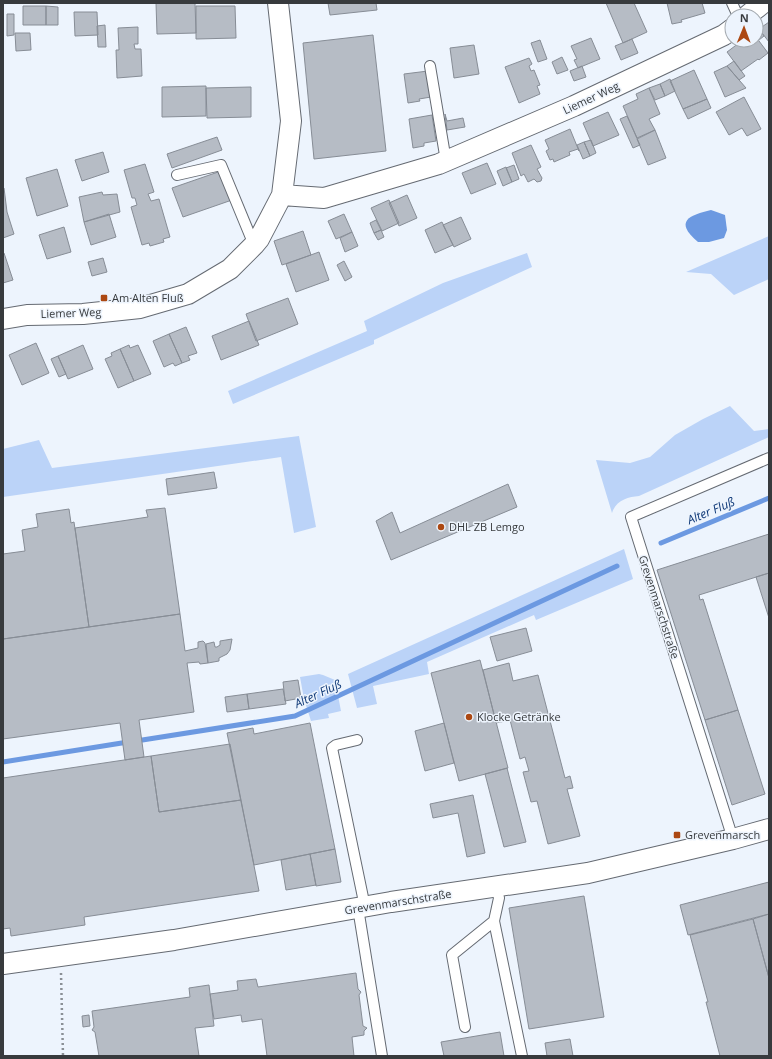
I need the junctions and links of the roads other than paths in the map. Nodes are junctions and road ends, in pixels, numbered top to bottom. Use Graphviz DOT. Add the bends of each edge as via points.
graph roads {
  1 [pos="278,3"];
  2 [pos="724,35"];
  3 [pos="430,66"];
  4 [pos="446,161"];
  5 [pos="177,175"];
  6 [pos="282,195"];
  7 [pos="254,245"];
  8 [pos="3,319"];
  9 [pos="769,458"];
  10 [pos="357,740"];
  11 [pos="769,829"];
  12 [pos="733,839"];
  13 [pos="496,886"];
  14 [pos="361,907"];
  15 [pos="494,921"];
  16 [pos="3,964"];
  17 [pos="465,1027"];
  18 [pos="382,1056"];
  19 [pos="522,1056"];
  1 -- 6 [label="street, Liemer Weg" via="291,121"];
  2 -- 4 [label="street, Liemer Weg" via="574,106"];
  3 -- 4 [label="lane"];
  4 -- 6 [label="street, Liemer Weg" via="324,198"];
  5 -- 7 [label="lane" via="220,165"];
  6 -- 7 [label="street, Liemer Weg"];
  7 -- 8 [label="street, Liemer Weg" via="230,269 188,294 140,308 83,314 27,314"];
  9 -- 12 [label="lane, Grevenmarschstraße" via="631,517"];
  10 -- 14 [label="lane" via="332,748"];
  11 -- 12 [label="street, Grevenmarschstraße"];
  12 -- 13 [label="street, Grevenmarschstraße" via="588,873"];
  13 -- 14 [label="street, Grevenmarschstraße"];
  13 -- 15 [label="lane" via="499,898"];
  14 -- 16 [label="street, Grevenmarschstraße" via="174,940"];
  14 -- 18 [label="lane"];
  15 -- 17 [label="lane" via="452,955"];
  15 -- 19 [label="lane"];
}
